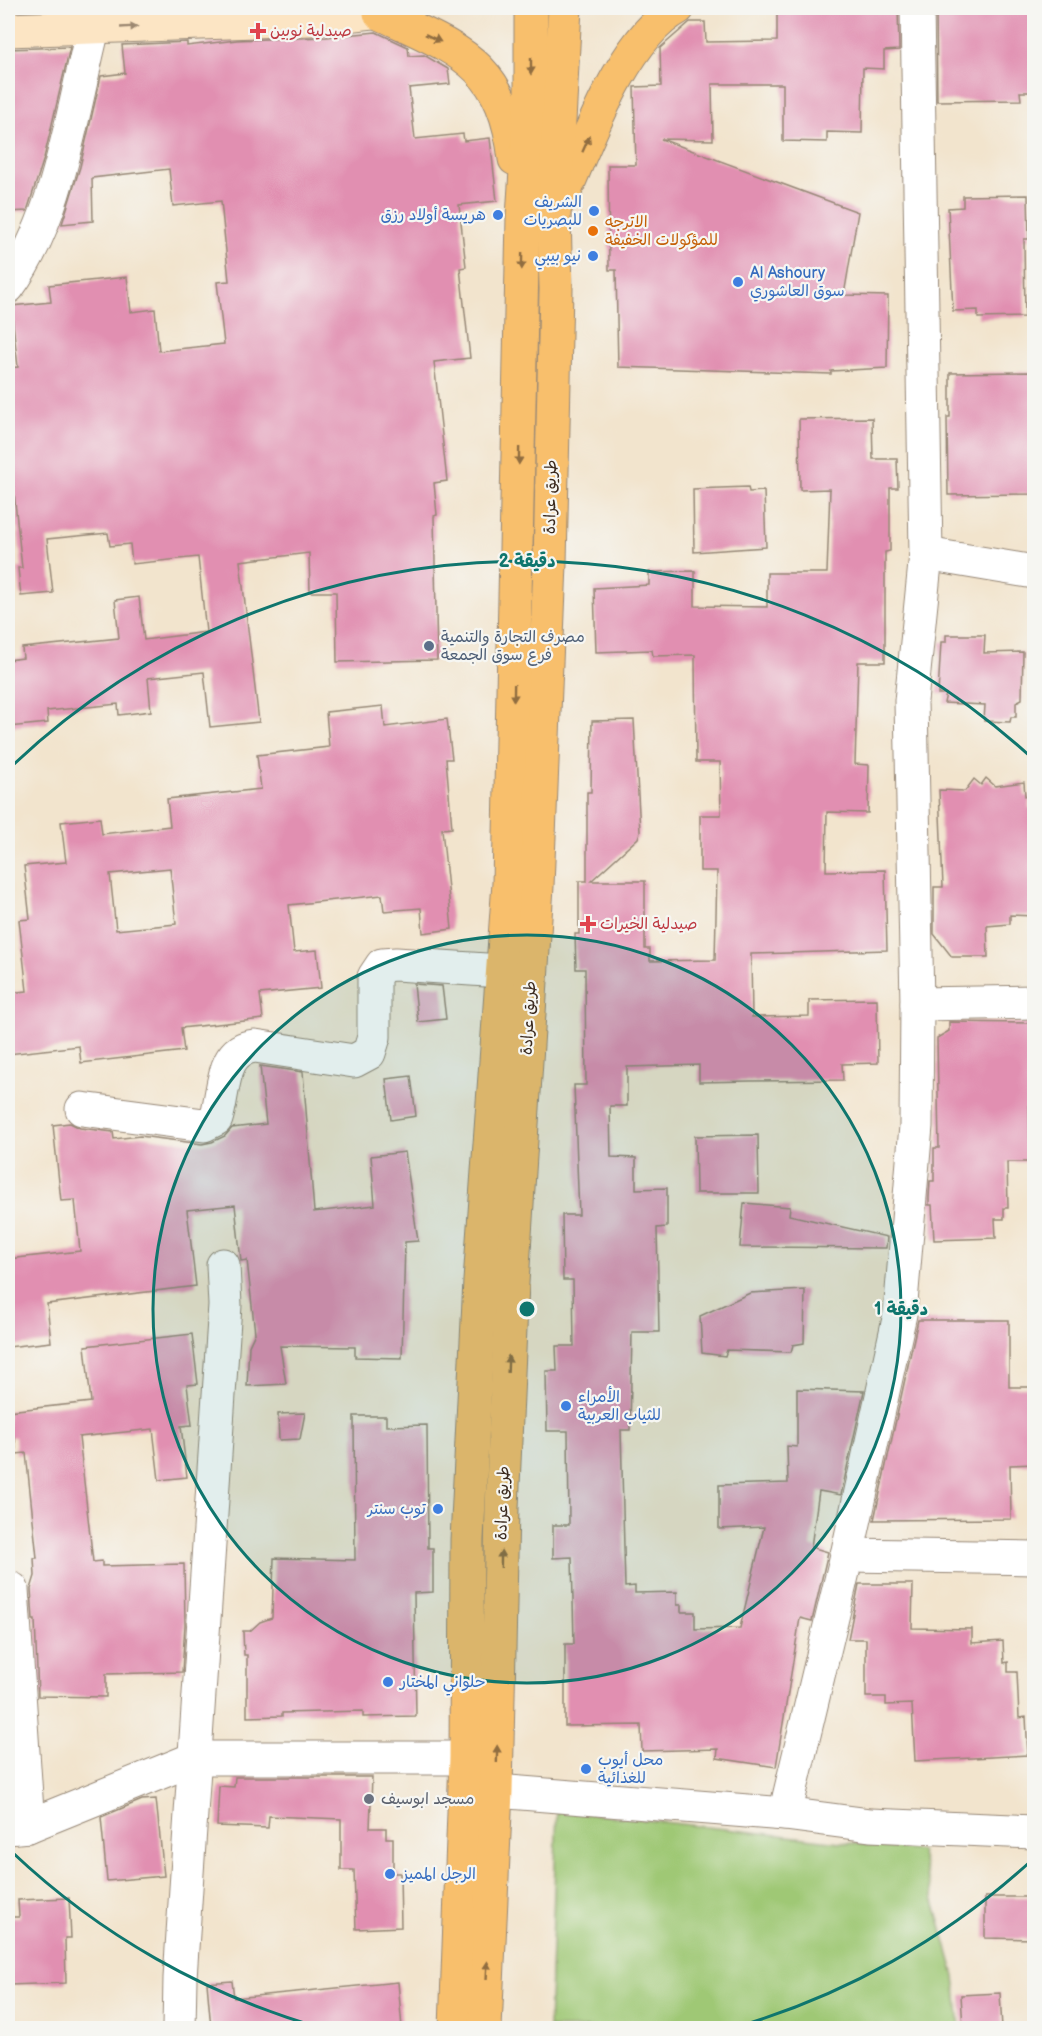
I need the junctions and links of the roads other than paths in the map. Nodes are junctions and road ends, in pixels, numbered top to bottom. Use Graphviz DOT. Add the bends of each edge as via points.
graph roads {
  1 [pos="531,8"];
  2 [pos="565,8"];
  3 [pos="678,8"];
  4 [pos="917,8"];
  5 [pos="394,10"];
  6 [pos="93,29"];
  7 [pos="8,30"];
  8 [pos="539,217"];
  9 [pos="8,287"];
  10 [pos="926,554"];
  11 [pos="1035,572"];
  12 [pos="501,970"];
  13 [pos="1035,1002"];
  14 [pos="916,1004"];
  15 [pos="82,1109"];
  16 [pos="223,1265"];
  17 [pos="847,1556"];
  18 [pos="1035,1558"];
  19 [pos="12,1589"];
  20 [pos="196,1758"];
  21 [pos="466,1758"];
  22 [pos="496,1791"];
  23 [pos="785,1814"];
  24 [pos="18,1827"];
  25 [pos="1035,1832"];
  26 [pos="179,2028"];
  27 [pos="456,2028"];
  28 [pos="485,2028"];
  1 -- 8 [label="main road, طريق عرادة, one-way" via="531,93"];
  2 -- 8 [label="main road, طريق عرادة"];
  8 -- 3 [label="main road, one-way" via="625,68 658,20"];
  4 -- 10 [label="street"];
  6 -- 5 [label="main road, one-way" via="311,19"];
  5 -- 8 [label="main road, one-way" via="484,72 504,107"];
  6 -- 7 [label="main road"];
  6 -- 9 [label="street" via="45,216 22,268"];
  8 -- 12 [label="main road, طريق عرادة, one-way" via="509,883"];
  22 -- 8 [label="main road, طريق عرادة, one-way" via="510,1307 537,886 550,564 556,301"];
  10 -- 11 [label="street"];
  10 -- 14 [label="street" via="911,701"];
  12 -- 15 [label="street" via="382,965 374,977 374,1037 369,1053 354,1061 243,1047 228,1064 216,1119 204,1125"];
  12 -- 21 [label="main road, طريق عرادة" via="467,1540"];
  13 -- 14 [label="street"];
  14 -- 17 [label="street" via="915,1126 900,1314"];
  16 -- 20 [label="street" via="225,1305"];
  17 -- 18 [label="street"];
  17 -- 23 [label="street"];
  19 -- 24 [label="street"];
  20 -- 21 [label="street"];
  20 -- 24 [label="street"];
  20 -- 26 [label="street"];
  21 -- 27 [label="main road, طريق عرادة"];
  22 -- 23 [label="street"];
  28 -- 22 [label="main road, طريق عرادة, one-way"];
  23 -- 25 [label="street" via="870,1825"];
}
